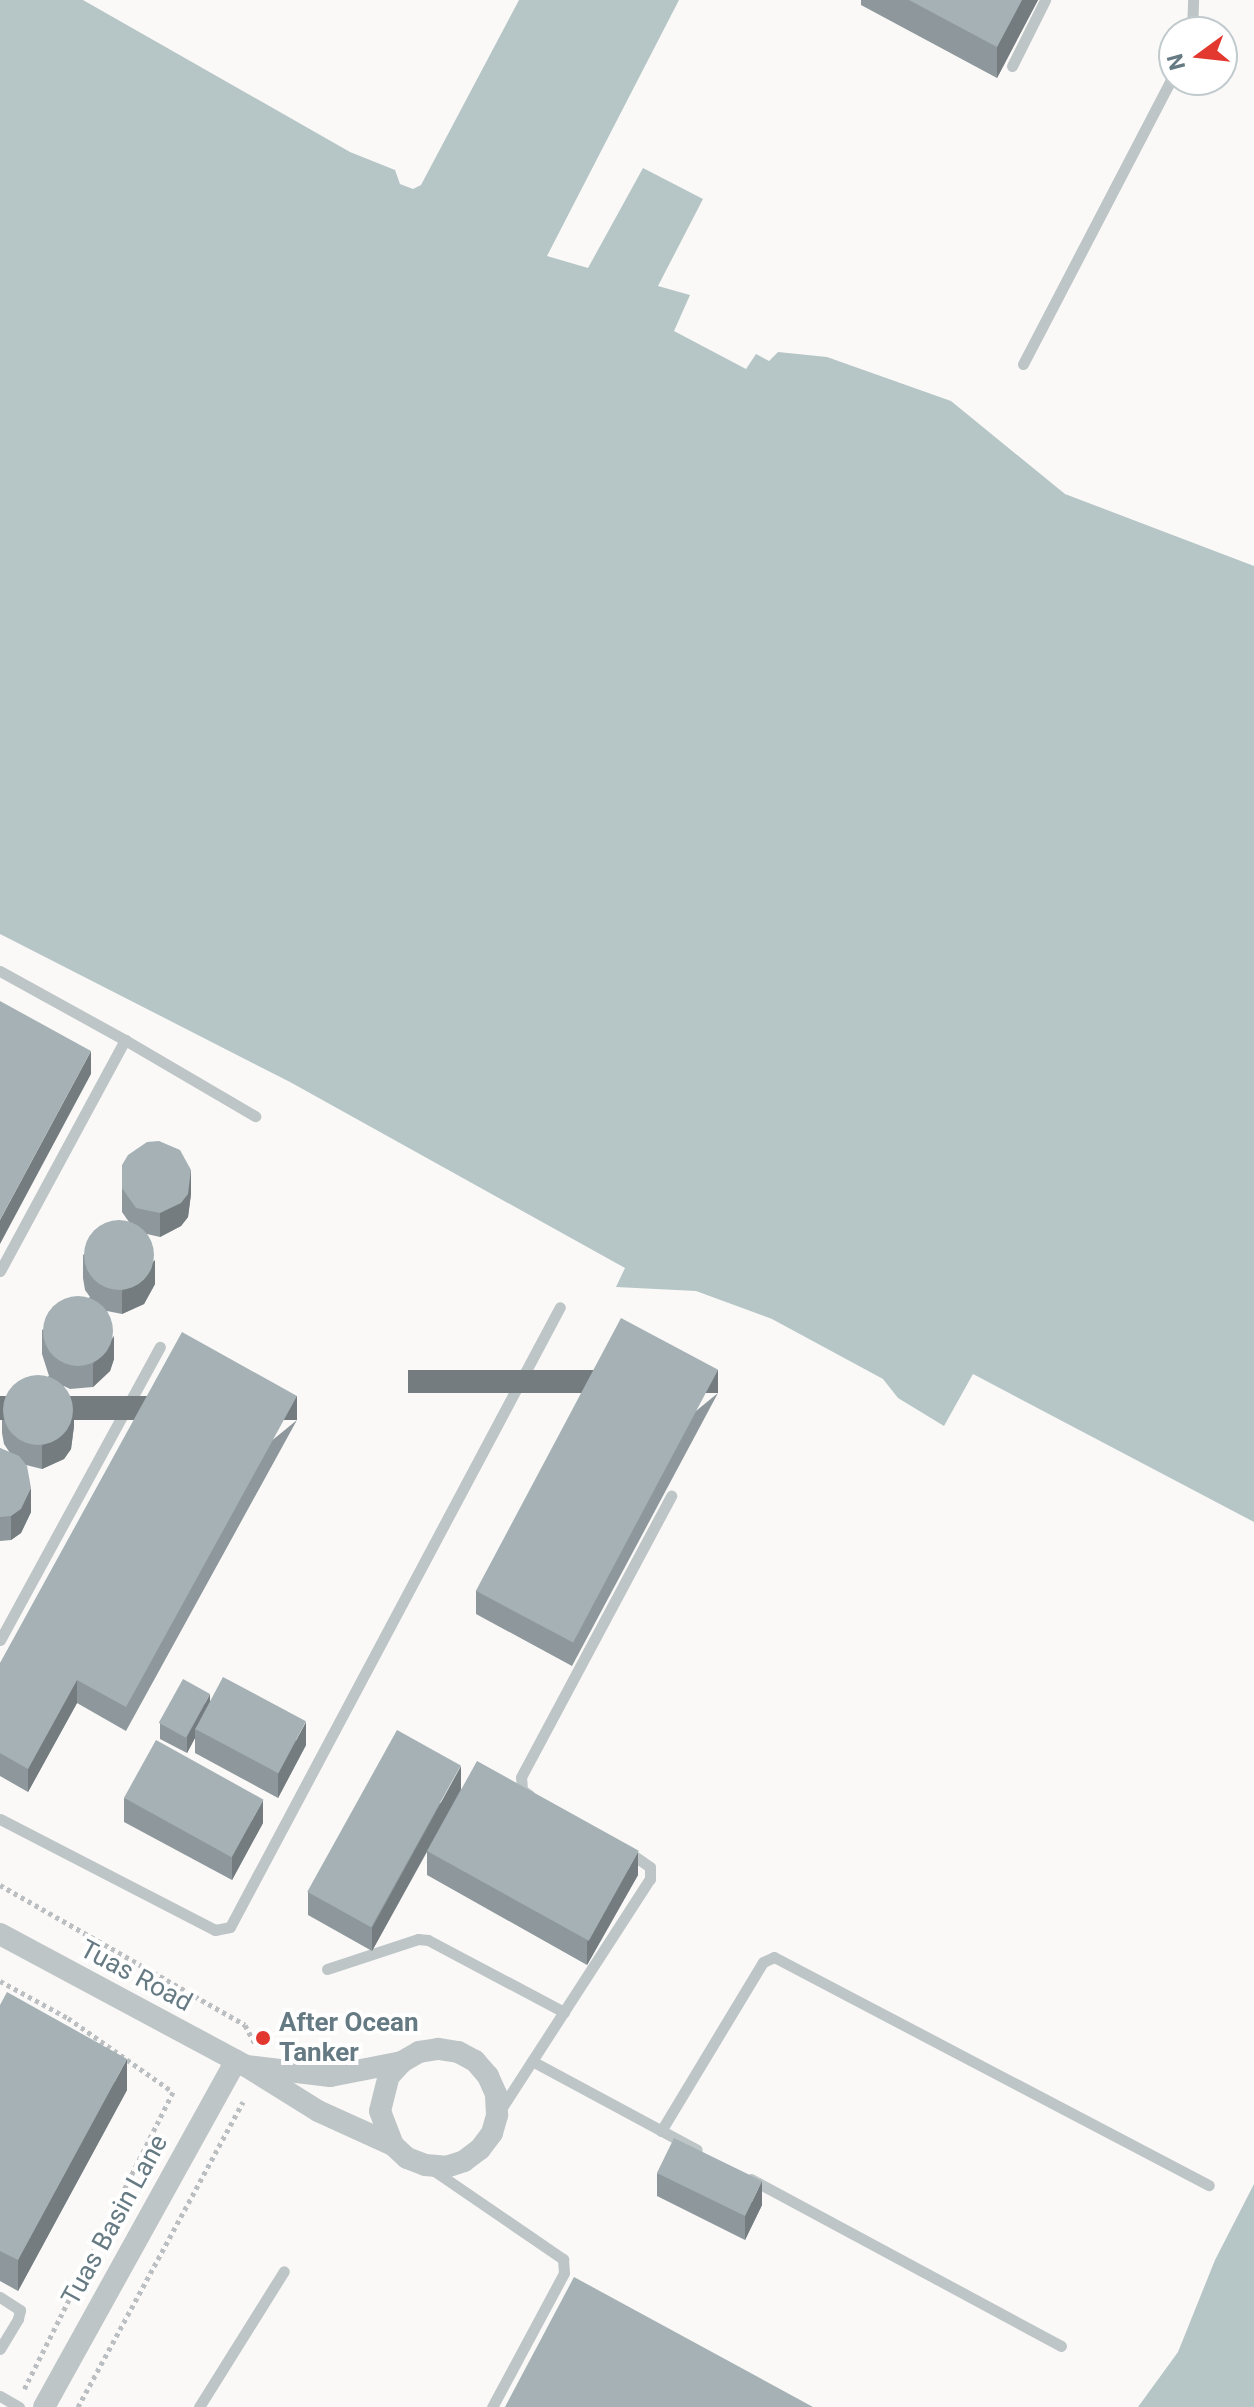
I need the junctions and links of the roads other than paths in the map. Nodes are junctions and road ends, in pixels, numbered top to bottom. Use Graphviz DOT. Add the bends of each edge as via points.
graph roads {
  1 [pos="1045,0"];
  2 [pos="1012,66"];
  3 [pos="1163,96"];
  4 [pos="1023,364"];
  5 [pos="0,971"];
  6 [pos="125,1040"];
  7 [pos="255,1116"];
  8 [pos="0,1271"];
  9 [pos="560,1307"];
  10 [pos="160,1347"];
  11 [pos="671,1496"];
  12 [pos="0,1640"];
  13 [pos="541,1802"];
  14 [pos="0,1819"];
  15 [pos="619,1846"];
  16 [pos="0,1934"];
  17 [pos="327,1969"];
  18 [pos="564,2012"];
  19 [pos="532,2061"];
  20 [pos="402,2062"];
  21 [pos="250,2067"];
  22 [pos="497,2115"];
  23 [pos="661,2131"];
  24 [pos="393,2145"];
  25 [pos="703,2153"];
  26 [pos="425,2165"];
  27 [pos="744,2175"];
  28 [pos="1209,2185"];
  29 [pos="284,2271"];
  30 [pos="561,2279"];
  31 [pos="575,2286"];
  32 [pos="0,2297"];
  33 [pos="1061,2346"];
  34 [pos="0,2349"];
  35 [pos="0,2396"];
  36 [pos="18,2406"];
  37 [pos="44,2407"];
  38 [pos="199,2407"];
  39 [pos="492,2407"];
  1 -- 2 [label="lane"];
  3 -- 4 [label="lane"];
  5 -- 6 [label="lane"];
  6 -- 7 [label="lane"];
  6 -- 8 [label="lane"];
  9 -- 14 [label="lane" via="230,1927 215,1930"];
  10 -- 12 [label="lane"];
  11 -- 13 [label="lane" via="521,1777 522,1790"];
  15 -- 18 [label="lane" via="646,1861 650,1879"];
  16 -- 21 [label="street, Tuas Road"];
  17 -- 18 [label="lane" via="428,1940"];
  18 -- 19 [label="lane"];
  19 -- 22 [label="lane"];
  19 -- 23 [label="lane"];
  20 -- 21 [label="street, Tuas Road" via="330,2076"];
  20 -- 22 [label="street, Tuas Road" via="438,2049 475,2061 496,2094"];
  20 -- 24 [label="street" via="386,2084 380,2111"];
  21 -- 24 [label="street, Tuas Road" via="318,2111"];
  21 -- 37 [label="street, Tuas Basin Lane"];
  22 -- 26 [label="street" via="492,2133 464,2161 446,2167"];
  23 -- 25 [label="lane"];
  23 -- 28 [label="lane" via="763,1962 774,1957"];
  24 -- 26 [label="street, Tuas Road"];
  26 -- 30 [label="lane" via="561,2255"];
  27 -- 33 [label="lane"];
  29 -- 38 [label="lane"];
  30 -- 31 [label="lane"];
  30 -- 39 [label="lane"];
  32 -- 34 [label="lane" via="20,2310"];
  35 -- 36 [label="lane"];
}
